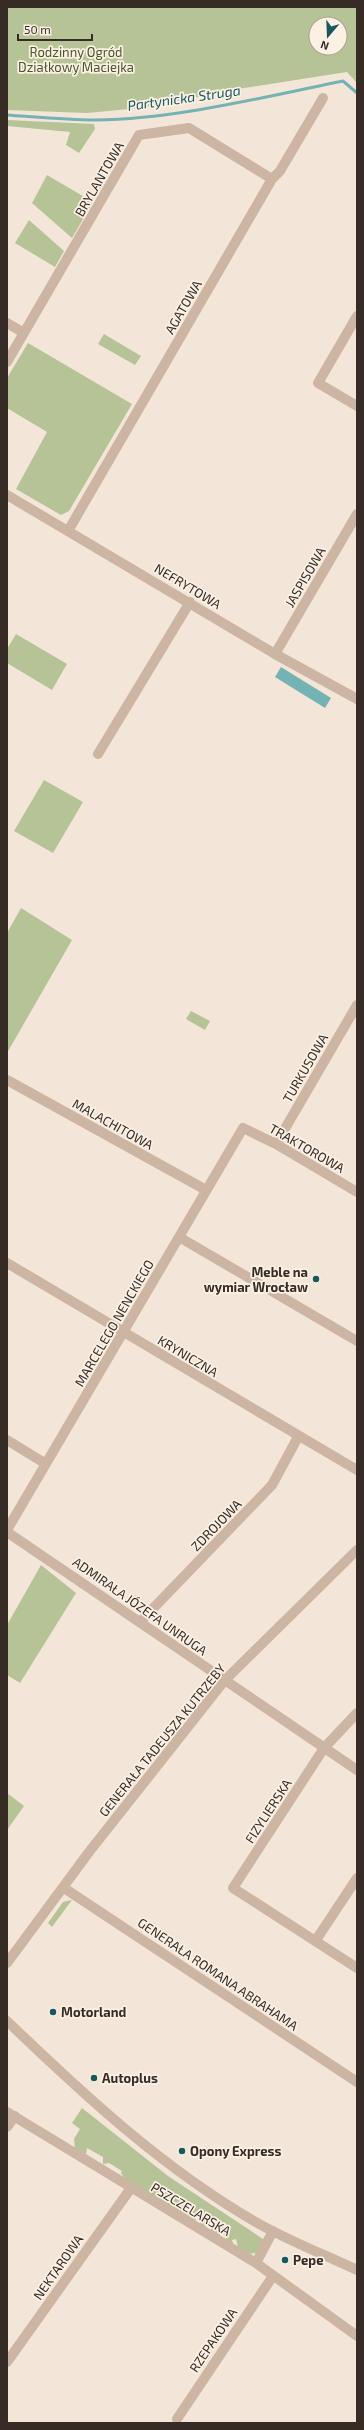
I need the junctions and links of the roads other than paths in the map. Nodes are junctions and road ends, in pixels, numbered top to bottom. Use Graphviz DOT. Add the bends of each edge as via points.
graph roads {
  1 [pos="323,98"];
  2 [pos="272,179"];
  3 [pos="357,316"];
  4 [pos="7,323"];
  5 [pos="24,333"];
  6 [pos="7,362"];
  7 [pos="357,406"];
  8 [pos="7,495"];
  9 [pos="357,514"];
  10 [pos="68,531"];
  11 [pos="190,602"];
  12 [pos="275,654"];
  13 [pos="357,699"];
  14 [pos="98,754"];
  15 [pos="357,1006"];
  16 [pos="7,1080"];
  17 [pos="243,1128"];
  18 [pos="276,1144"];
  19 [pos="206,1190"];
  20 [pos="357,1192"];
  21 [pos="179,1238"];
  22 [pos="7,1263"];
  23 [pos="123,1334"];
  24 [pos="357,1341"];
  25 [pos="298,1437"];
  26 [pos="7,1440"];
  27 [pos="46,1464"];
  28 [pos="357,1470"];
  29 [pos="7,1531"];
  30 [pos="357,1550"];
  31 [pos="140,1622"];
  32 [pos="225,1680"];
  33 [pos="357,1713"];
  34 [pos="324,1748"];
  35 [pos="357,1770"];
  36 [pos="357,1878"];
  37 [pos="64,1888"];
  38 [pos="316,1940"];
  39 [pos="7,1963"];
  40 [pos="357,1968"];
  41 [pos="7,2021"];
  42 [pos="357,2082"];
  43 [pos="11,2114"];
  44 [pos="7,2127"];
  45 [pos="131,2188"];
  46 [pos="273,2231"];
  47 [pos="256,2263"];
  48 [pos="357,2270"];
  49 [pos="273,2276"];
  50 [pos="357,2336"];
  51 [pos="7,2362"];
  52 [pos="177,2419"];
  1 -- 2 [label="street, AGATOWA"];
  2 -- 5 [label="street, BRYLANTOWA" via="189,128 139,135"];
  2 -- 10 [label="street, AGATOWA"];
  3 -- 7 [label="street" via="318,383"];
  4 -- 5 [label="street"];
  5 -- 6 [label="street, BRYLANTOWA"];
  8 -- 10 [label="street, NEFRYTOWA"];
  9 -- 12 [label="street, JASPISOWA"];
  10 -- 11 [label="street, NEFRYTOWA"];
  11 -- 12 [label="street, NEFRYTOWA"];
  11 -- 14 [label="street"];
  12 -- 13 [label="street, NEFRYTOWA"];
  15 -- 18 [label="street, TURKUSOWA"];
  16 -- 19 [label="street, MALACHITOWA"];
  17 -- 18 [label="street, TRAKTOROWA"];
  17 -- 19 [label="street, MARCELEGO NENCKIEGO"];
  18 -- 20 [label="street, TRAKTOROWA"];
  19 -- 21 [label="street, MARCELEGO NENCKIEGO"];
  21 -- 23 [label="street, MARCELEGO NENCKIEGO"];
  21 -- 24 [label="street"];
  22 -- 23 [label="street, KRYNICZNA"];
  23 -- 25 [label="street, KRYNICZNA"];
  23 -- 27 [label="street, MARCELEGO NENCKIEGO"];
  25 -- 28 [label="street, KRYNICZNA"];
  25 -- 31 [label="street, ZDROJOWA" via="272,1485"];
  26 -- 27 [label="street"];
  27 -- 29 [label="street, MARCELEGO NENCKIEGO"];
  29 -- 31 [label="street, ADMIRAŁA JÓZEFA UNRUGA"];
  30 -- 32 [label="street, GENERAŁA TADEUSZA KUTRZEBY"];
  31 -- 32 [label="street, ADMIRAŁA JÓZEFA UNRUGA"];
  32 -- 34 [label="street, ADMIRAŁA JÓZEFA UNRUGA"];
  32 -- 37 [label="street, GENERAŁA TADEUSZA KUTRZEBY" via="116,1817"];
  33 -- 34 [label="street, FIZYLIERSKA"];
  34 -- 35 [label="street, ADMIRAŁA JÓZEFA UNRUGA"];
  34 -- 38 [label="street, FIZYLIERSKA" via="233,1888"];
  36 -- 38 [label="street"];
  37 -- 39 [label="street, GENERAŁA TADEUSZA KUTRZEBY"];
  37 -- 42 [label="street, GENERAŁA ROMANA ABRAHAMA"];
  38 -- 40 [label="street"];
  41 -- 46 [label="street" via="90,2100 208,2191"];
  43 -- 44 [label="street"];
  43 -- 45 [label="street, PSZCZELARSKA"];
  45 -- 47 [label="street, PSZCZELARSKA"];
  45 -- 51 [label="street, NEKTAROWA"];
  46 -- 47 [label="street"];
  46 -- 48 [label="street"];
  47 -- 49 [label="street, PSZCZELARSKA"];
  49 -- 50 [label="street, PSZCZELARSKA"];
  49 -- 52 [label="street, RZEPAKOWA"];
}
